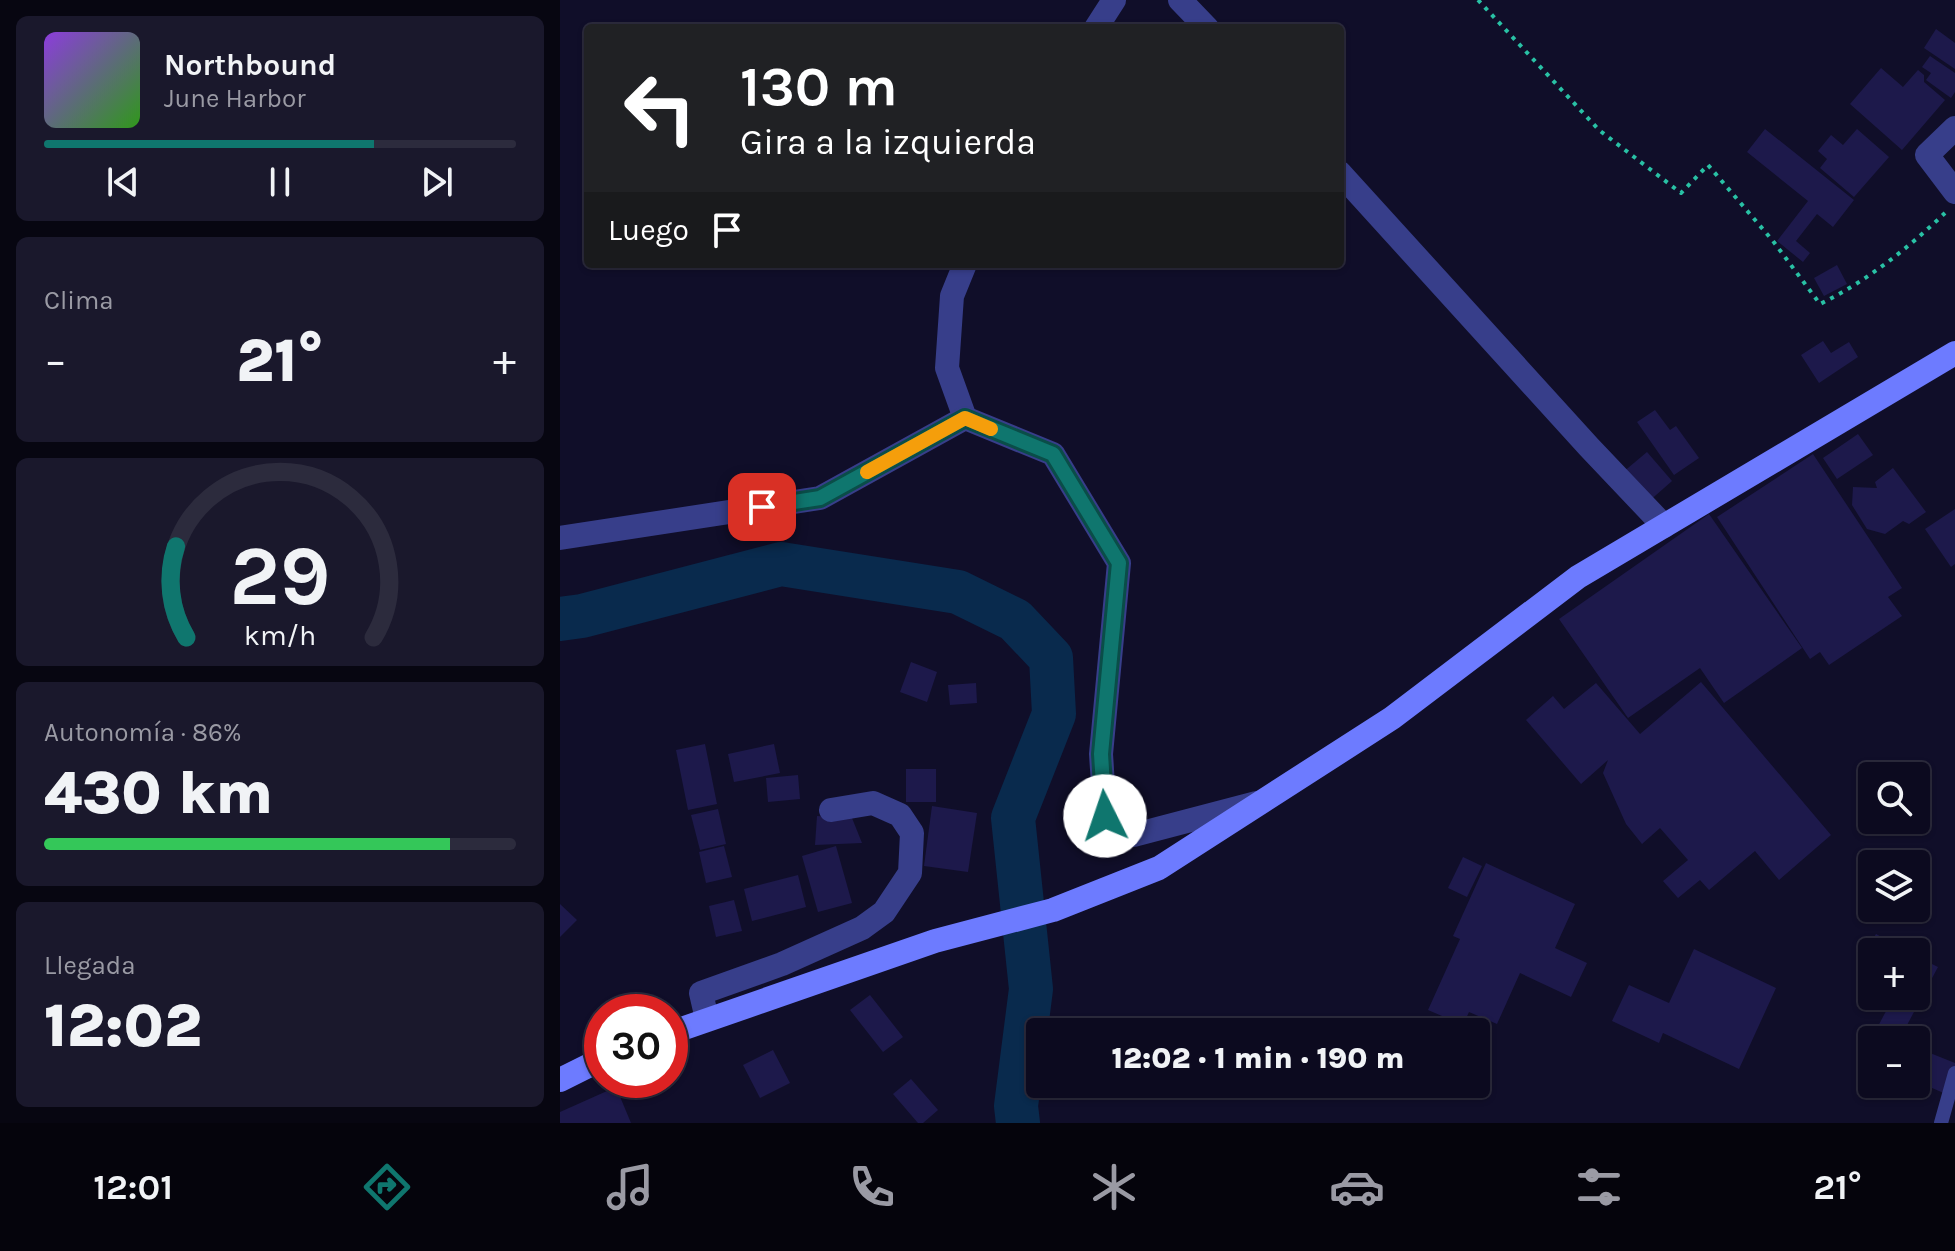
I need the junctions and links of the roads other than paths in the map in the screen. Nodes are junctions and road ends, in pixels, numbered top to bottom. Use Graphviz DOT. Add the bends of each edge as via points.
graph roads {
  1 [pos="1114,0"];
  2 [pos="1180,0"];
  3 [pos="1099,24"];
  4 [pos="1203,24"];
  5 [pos="1955,128"];
  6 [pos="1344,177"];
  7 [pos="1951,202"];
  8 [pos="963,268"];
  9 [pos="1955,353"];
  10 [pos="965,418"];
  11 [pos="1664,526"];
  12 [pos="560,538"];
  13 [pos="1258,803"];
  14 [pos="831,810"];
  15 [pos="707,1019"];
  16 [pos="688,1026"];
  17 [pos="584,1068"];
  18 [pos="1955,1073"];
  19 [pos="560,1080"];
  20 [pos="1941,1123"];
  1 -- 3 [label="street"];
  2 -- 4 [label="street"];
  5 -- 7 [label="street" via="1927,155"];
  6 -- 11 [label="street"];
  8 -- 10 [label="street" via="952,296 947,368"];
  9 -- 11 [label="street"];
  10 -- 12 [label="street" via="820,498"];
  10 -- 13 [label="street" via="1053,454 1119,563 1101,754 1105,816 1134,835"];
  11 -- 13 [label="street" via="1578,577 1392,718"];
  13 -- 15 [label="street" via="1159,868 1053,910 935,941"];
  14 -- 15 [label="street" via="873,803 900,815 912,833 910,873 884,912 862,928 701,993"];
  15 -- 16 [label="street"];
  17 -- 19 [label="street"];
  18 -- 20 [label="lane"];
}
